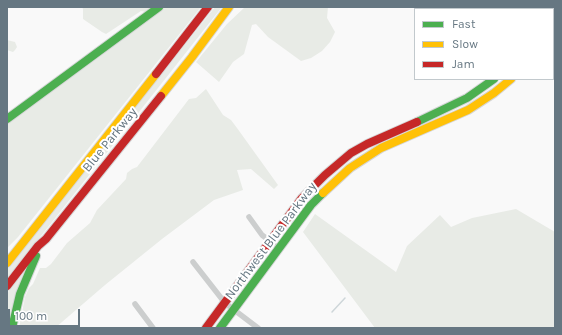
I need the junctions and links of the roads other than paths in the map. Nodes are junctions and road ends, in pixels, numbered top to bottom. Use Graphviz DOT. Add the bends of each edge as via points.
graph roads {
  1 [pos="159,7"];
  2 [pos="208,7"];
  3 [pos="229,7"];
  4 [pos="237,7"];
  5 [pos="212,28"];
  6 [pos="493,80"];
  7 [pos="510,80"];
  8 [pos="7,119"];
  9 [pos="249,217"];
  10 [pos="46,240"];
  11 [pos="270,242"];
  12 [pos="23,243"];
  13 [pos="279,248"];
  14 [pos="7,255"];
  15 [pos="7,262"];
  16 [pos="193,262"];
  17 [pos="7,286"];
  18 [pos="225,303"];
  19 [pos="135,304"];
  20 [pos="234,310"];
  21 [pos="12,328"];
  22 [pos="153,328"];
  23 [pos="206,328"];
  24 [pos="220,328"];
  25 [pos="258,328"];
  1 -- 8 [label="main road"];
  2 -- 12 [label="main road, Blue Parkway"];
  3 -- 5 [label="main road, Blue Parkway"];
  4 -- 5 [label="main road"];
  5 -- 10 [label="main road, Blue Parkway"];
  6 -- 11 [label="main road, Northwest Blue Parkway" via="454,105 381,136 352,153 307,192"];
  7 -- 13 [label="main road, Northwest Blue Parkway" via="468,110 381,148 350,168 319,195"];
  9 -- 11 [label="street"];
  10 -- 17 [label="main road, Blue Parkway" via="38,246"];
  10 -- 21 [label="main road" via="32,263 20,294"];
  11 -- 13 [label="street"];
  11 -- 18 [label="main road, Northwest Blue Parkway"];
  12 -- 14 [label="main road"];
  12 -- 15 [label="main road, Blue Parkway"];
  13 -- 20 [label="main road, Northwest Blue Parkway"];
  16 -- 18 [label="street"];
  18 -- 20 [label="street"];
  18 -- 23 [label="main road, Northwest Blue Parkway"];
  19 -- 22 [label="street"];
  20 -- 24 [label="main road, Northwest Blue Parkway"];
  20 -- 25 [label="street"];
}
